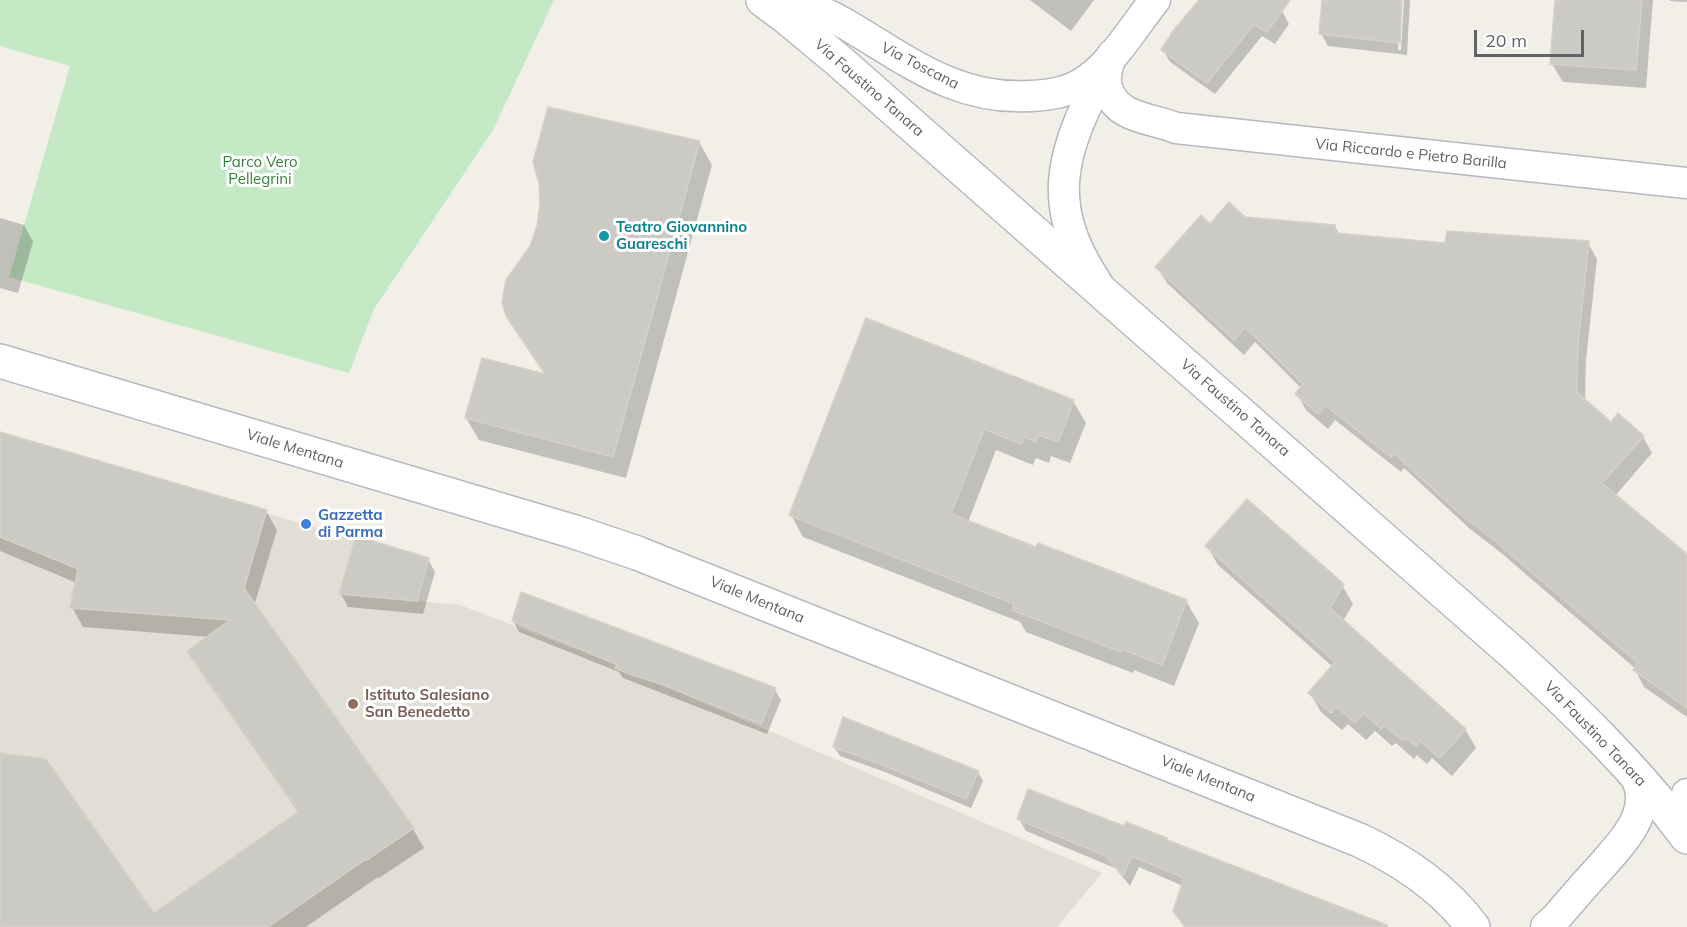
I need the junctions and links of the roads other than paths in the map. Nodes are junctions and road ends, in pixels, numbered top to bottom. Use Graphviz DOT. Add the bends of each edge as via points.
graph roads {
  1 [pos="763,0"];
  2 [pos="794,0"];
  3 [pos="1155,0"];
  4 [pos="1112,54"];
  5 [pos="1030,96"];
  6 [pos="1088,104"];
  7 [pos="1138,116"];
  8 [pos="1687,183"];
  9 [pos="1113,303"];
  10 [pos="0,361"];
  11 [pos="1629,765"];
  12 [pos="1687,794"];
  13 [pos="1687,836"];
  14 [pos="1472,924"];
  15 [pos="1546,927"];
  1 -- 9 [label="main road, Via Faustino Tanara" via="830,53"];
  2 -- 5 [label="street, Via Toscana" via="838,20 925,72 970,91 991,96"];
  3 -- 4 [label="street, Via Toscana"];
  4 -- 5 [label="street, Via Toscana" via="1088,79 1072,89"];
  4 -- 6 [label="street, Via Toscana"];
  4 -- 7 [label="street, Via Riccardo e Pietro Barilla" via="1106,73 1109,93 1119,108"];
  5 -- 6 [label="street, Via Riccardo e Pietro Barilla"];
  6 -- 7 [label="street, Via Riccardo e Pietro Barilla"];
  6 -- 9 [label="street, Via Toscana" via="1067,159 1063,196 1077,248"];
  7 -- 8 [label="street, Via Riccardo e Pietro Barilla" via="1190,130"];
  9 -- 11 [label="main road, Via Faustino Tanara" via="1506,646"];
  10 -- 14 [label="main road, Viale Mentana" via="575,532 657,561 1359,840 1419,875"];
  11 -- 13 [label="main road, Via Faustino Tanara"];
  11 -- 15 [label="street" via="1642,795 1632,829"];
  12 -- 13 [label="street" via="1683,822"];
}
